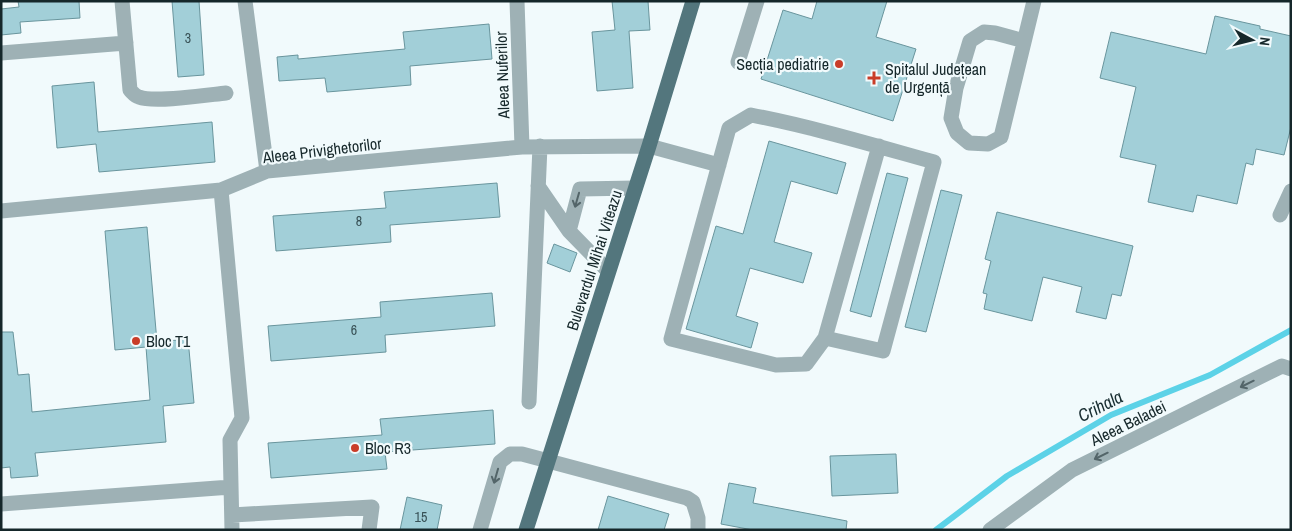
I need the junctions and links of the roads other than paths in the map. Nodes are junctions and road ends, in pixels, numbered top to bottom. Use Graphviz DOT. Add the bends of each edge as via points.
graph roads {
  1 [pos="122,1"];
  2 [pos="245,1"];
  3 [pos="517,1"];
  4 [pos="693,1"];
  5 [pos="757,1"];
  6 [pos="1034,1"];
  7 [pos="1024,41"];
  8 [pos="126,43"];
  9 [pos="1,54"];
  10 [pos="738,62"];
  11 [pos="226,93"];
  12 [pos="540,146"];
  13 [pos="649,146"];
  14 [pos="880,146"];
  15 [pos="522,147"];
  16 [pos="719,165"];
  17 [pos="267,171"];
  18 [pos="538,186"];
  19 [pos="635,188"];
  20 [pos="221,190"];
  21 [pos="1291,192"];
  22 [pos="1,211"];
  23 [pos="1280,215"];
  24 [pos="569,230"];
  25 [pos="608,271"];
  26 [pos="825,338"];
  27 [pos="1291,369"];
  28 [pos="529,402"];
  29 [pos="548,461"];
  30 [pos="231,487"];
  31 [pos="1,504"];
  32 [pos="232,522"];
  33 [pos="369,530"];
  34 [pos="480,530"];
  35 [pos="526,530"];
  36 [pos="698,530"];
  37 [pos="990,530"];
  1 -- 8 [label="street"];
  2 -- 17 [label="street"];
  3 -- 15 [label="street, Aleea Nuferilor"];
  4 -- 13 [label="main road, Bulevardul Mihai Viteazu"];
  5 -- 10 [label="street"];
  6 -- 7 [label="street"];
  7 -- 7 [label="street" via="1001,138 988,144 969,143 956,133 951,118 970,41 984,32"];
  8 -- 9 [label="street"];
  8 -- 11 [label="street" via="130,90 140,98"];
  12 -- 13 [label="street, Aleea Privighetorilor"];
  12 -- 15 [label="street, Aleea Privighetorilor"];
  12 -- 18 [label="street"];
  13 -- 16 [label="street, Aleea Privighetorilor"];
  13 -- 19 [label="main road, Bulevardul Mihai Viteazu"];
  14 -- 16 [label="street" via="751,116 729,128"];
  14 -- 26 [label="street"];
  14 -- 26 [label="street" via="934,162 883,351"];
  15 -- 17 [label="street, Aleea Privighetorilor"];
  16 -- 26 [label="street" via="670,338 776,365 806,364"];
  17 -- 20 [label="street, Aleea Privighetorilor"];
  18 -- 24 [label="street"];
  18 -- 28 [label="street"];
  19 -- 24 [label="street, one-way" via="580,189"];
  19 -- 25 [label="main road, Bulevardul Mihai Viteazu"];
  20 -- 22 [label="street, Aleea Privighetorilor"];
  20 -- 30 [label="street" via="242,418 230,440"];
  21 -- 23 [label="street"];
  24 -- 25 [label="street"];
  25 -- 29 [label="main road, Bulevardul Mihai Viteazu"];
  27 -- 37 [label="street, Aleea Baladei, one-way" via="1282,366 1072,470"];
  29 -- 34 [label="street, one-way" via="510,454 500,462"];
  29 -- 35 [label="main road, Bulevardul Mihai Viteazu"];
  29 -- 36 [label="street" via="687,498 693,502"];
  30 -- 31 [label="street"];
  30 -- 32 [label="street"];
  32 -- 33 [label="street" via="372,508"];
}
